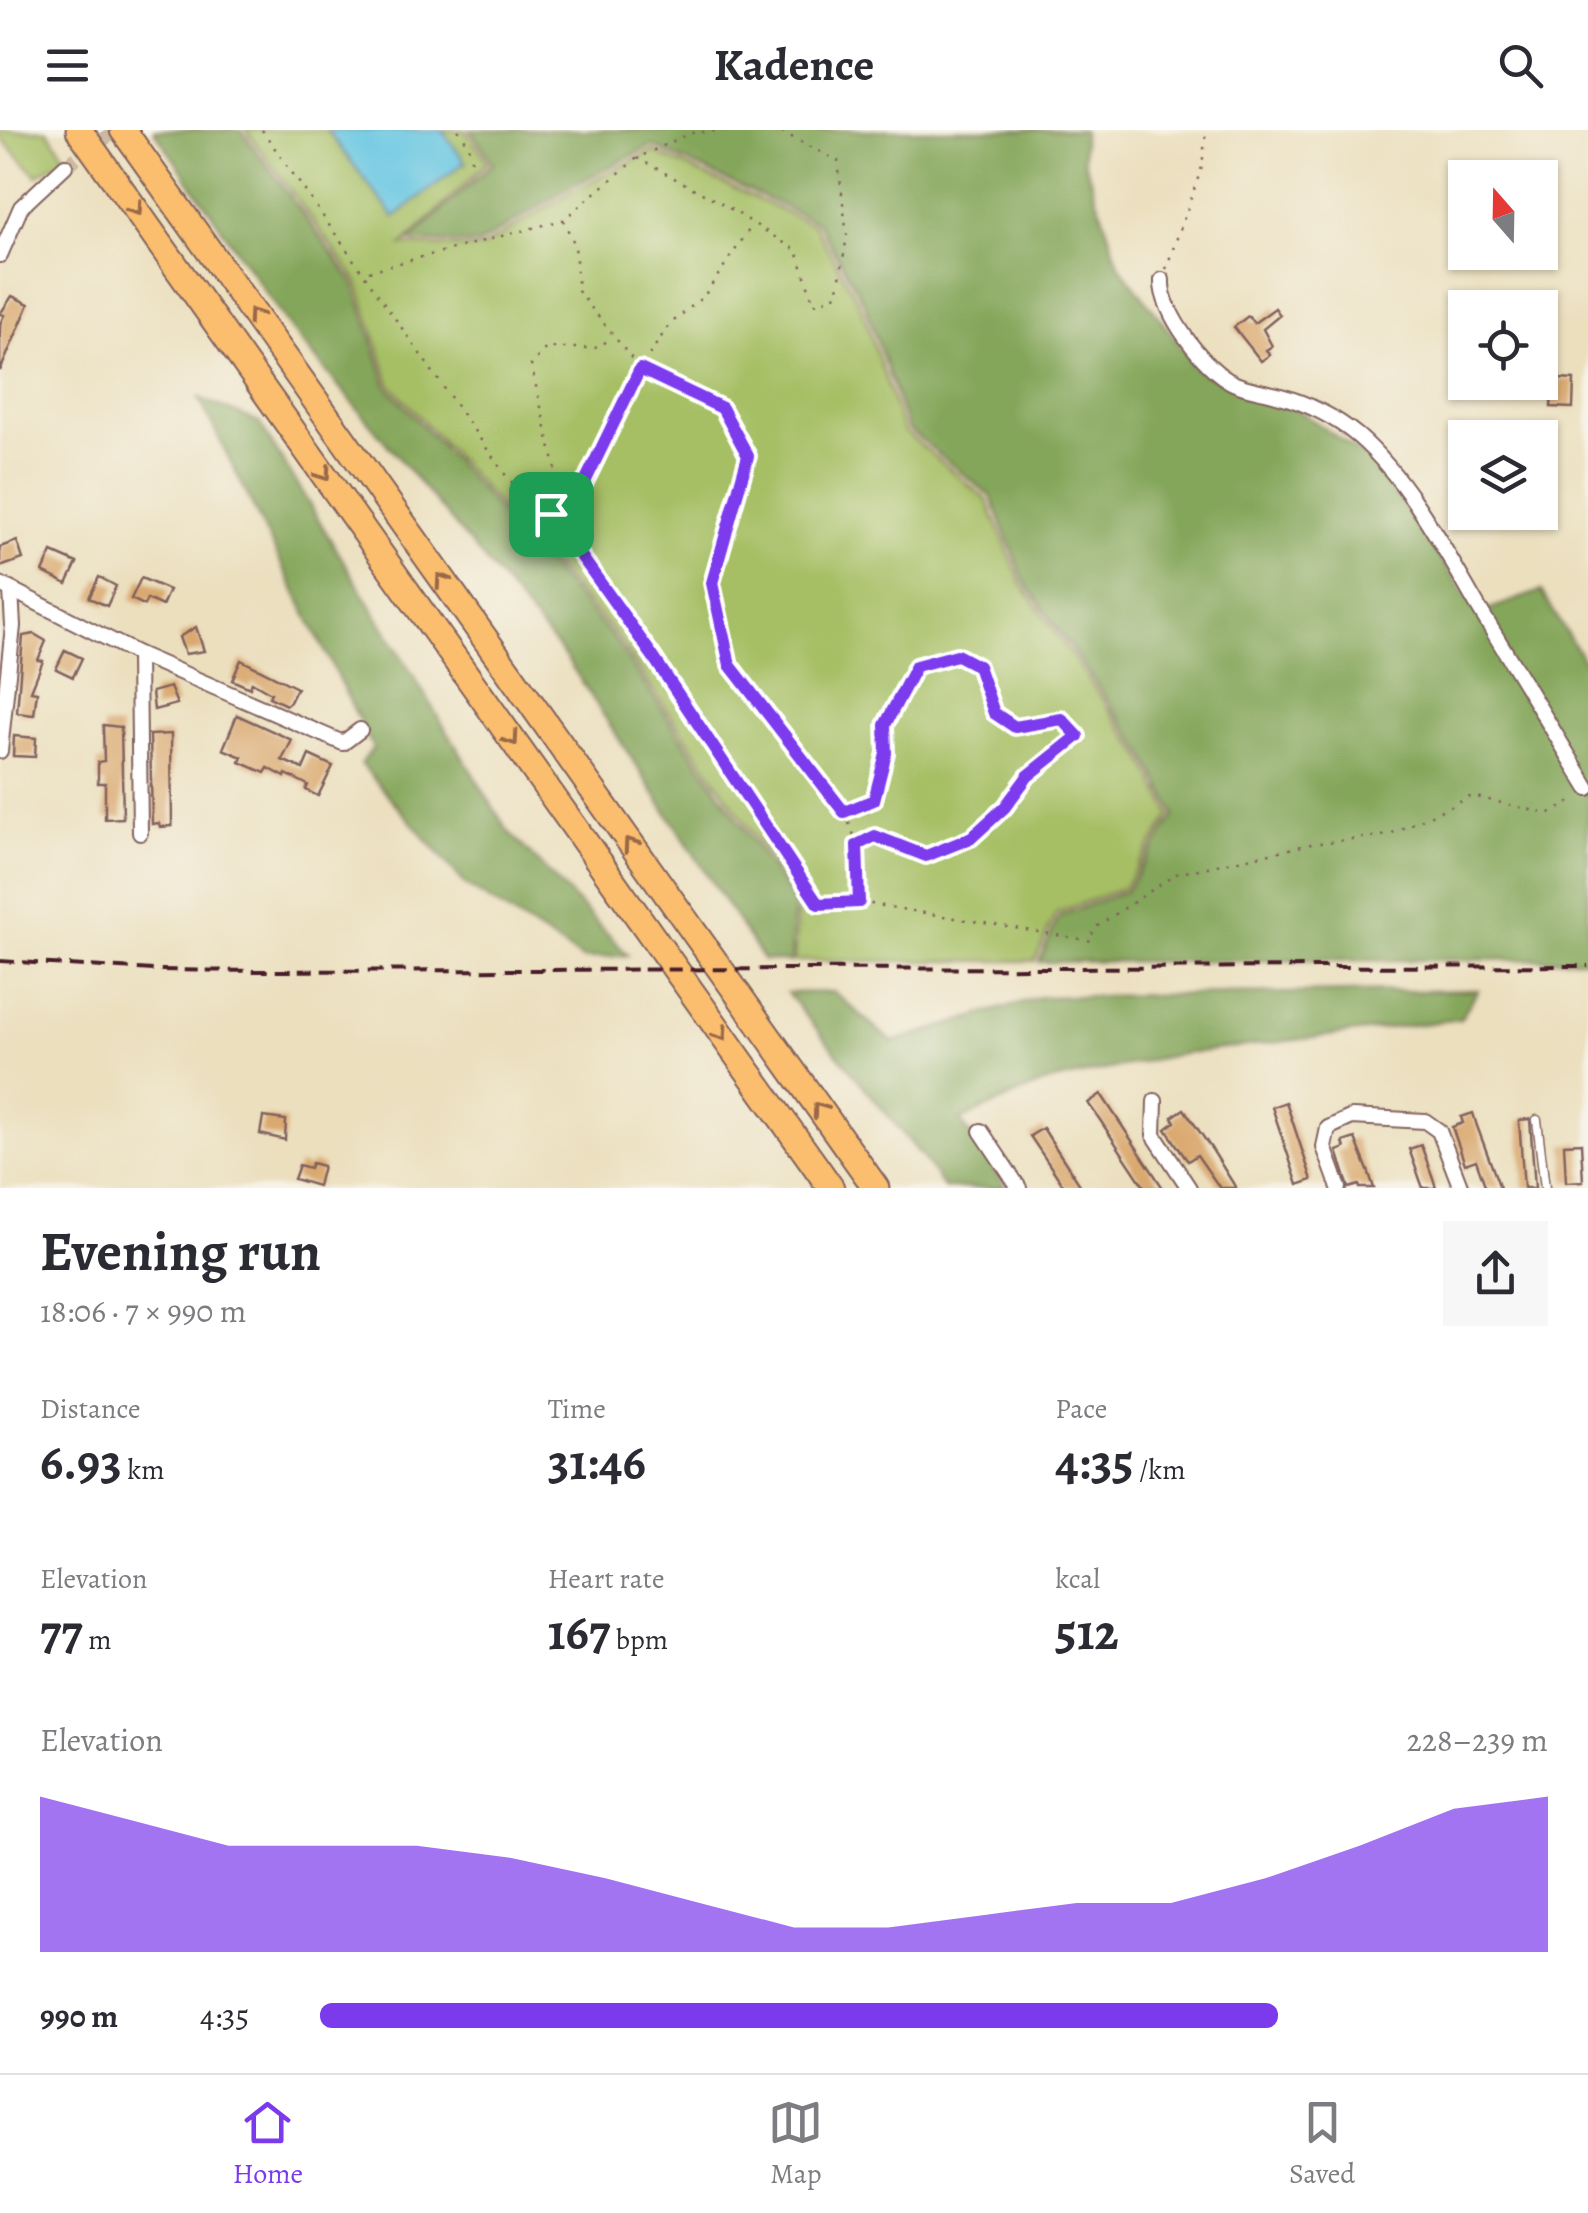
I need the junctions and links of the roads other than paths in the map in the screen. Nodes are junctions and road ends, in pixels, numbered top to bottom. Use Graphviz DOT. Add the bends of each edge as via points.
graph roads {
  1 [pos="80,130"];
  2 [pos="123,130"];
  3 [pos="65,166"];
  4 [pos="0,255"];
  5 [pos="1162,280"];
  6 [pos="6,587"];
  7 [pos="138,654"];
  8 [pos="360,730"];
  9 [pos="0,752"];
  10 [pos="1588,790"];
  11 [pos="140,833"];
  12 [pos="1154,1102"];
  13 [pos="1538,1120"];
  14 [pos="981,1131"];
  15 [pos="830,1188"];
  16 [pos="876,1188"];
  17 [pos="1019,1188"];
  18 [pos="1189,1188"];
  19 [pos="1339,1188"];
  20 [pos="1461,1188"];
  21 [pos="1544,1188"];
  1 -- 15 [label="highway, one-way"];
  16 -- 2 [label="highway, one-way"];
  3 -- 4 [label="street" via="21,208"];
  5 -- 10 [label="street" via="1164,300 1183,334 1218,372 1338,420 1362,439 1434,532"];
  6 -- 7 [label="street"];
  6 -- 9 [label="street" via="13,626"];
  7 -- 8 [label="street" via="343,743"];
  7 -- 11 [label="street"];
  12 -- 18 [label="street" via="1154,1135"];
  13 -- 21 [label="lane"];
  14 -- 17 [label="street"];
  19 -- 20 [label="street" via="1324,1147 1328,1128 1352,1117 1424,1122 1439,1131"];
}
